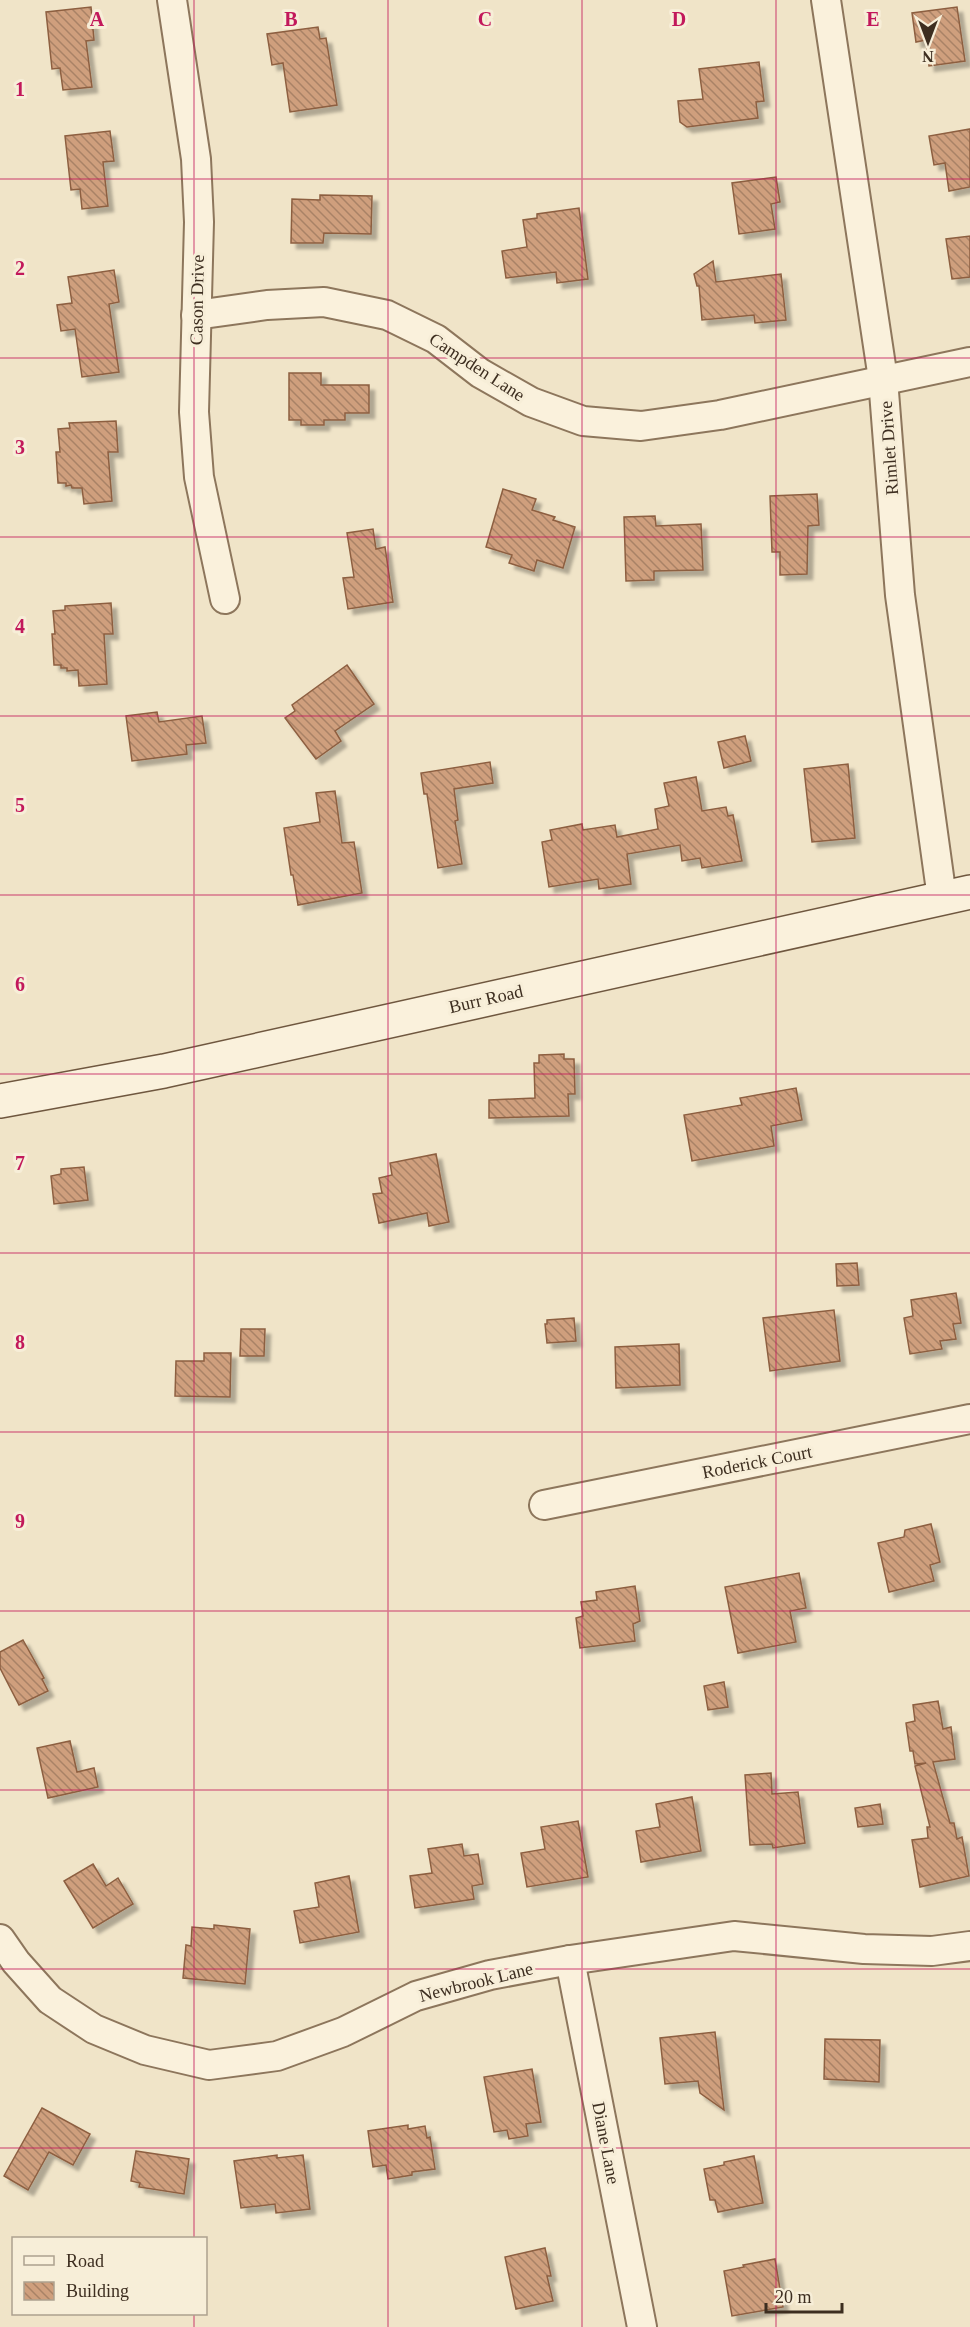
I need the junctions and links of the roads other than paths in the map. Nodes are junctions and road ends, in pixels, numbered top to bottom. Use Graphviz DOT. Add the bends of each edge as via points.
graph roads {
  1 [pos="172,0"];
  2 [pos="826,0"];
  3 [pos="196,315"];
  4 [pos="970,362"];
  5 [pos="883,379"];
  6 [pos="225,599"];
  7 [pos="956,895"];
  8 [pos="0,1101"];
  9 [pos="970,1419"];
  10 [pos="544,1505"];
  11 [pos="0,1939"];
  12 [pos="970,1946"];
  13 [pos="570,1960"];
  14 [pos="642,2327"];
  1 -- 3 [label="street, Cason Drive" via="196,159"];
  2 -- 5 [label="street, Rimlet Drive"];
  3 -- 5 [label="street, Campden Lane" via="324,302 387,315 436,339 480,373 531,402 583,421 641,426 720,415"];
  3 -- 6 [label="street, Cason Drive" via="194,412 199,477"];
  4 -- 5 [label="street, Campden Lane"];
  5 -- 7 [label="street, Rimlet Drive" via="900,595"];
  7 -- 8 [label="street, Burr Road" via="175,1069"];
  9 -- 10 [label="street, Roderick Court"];
  11 -- 13 [label="street, Newbrook Lane" via="50,2000 94,2029 145,2050 208,2064 277,2056 343,2032 416,1996 490,1975"];
  12 -- 13 [label="street, Newbrook Lane" via="932,1951 864,1949 734,1936"];
  13 -- 14 [label="street, Diane Lane"];
}
